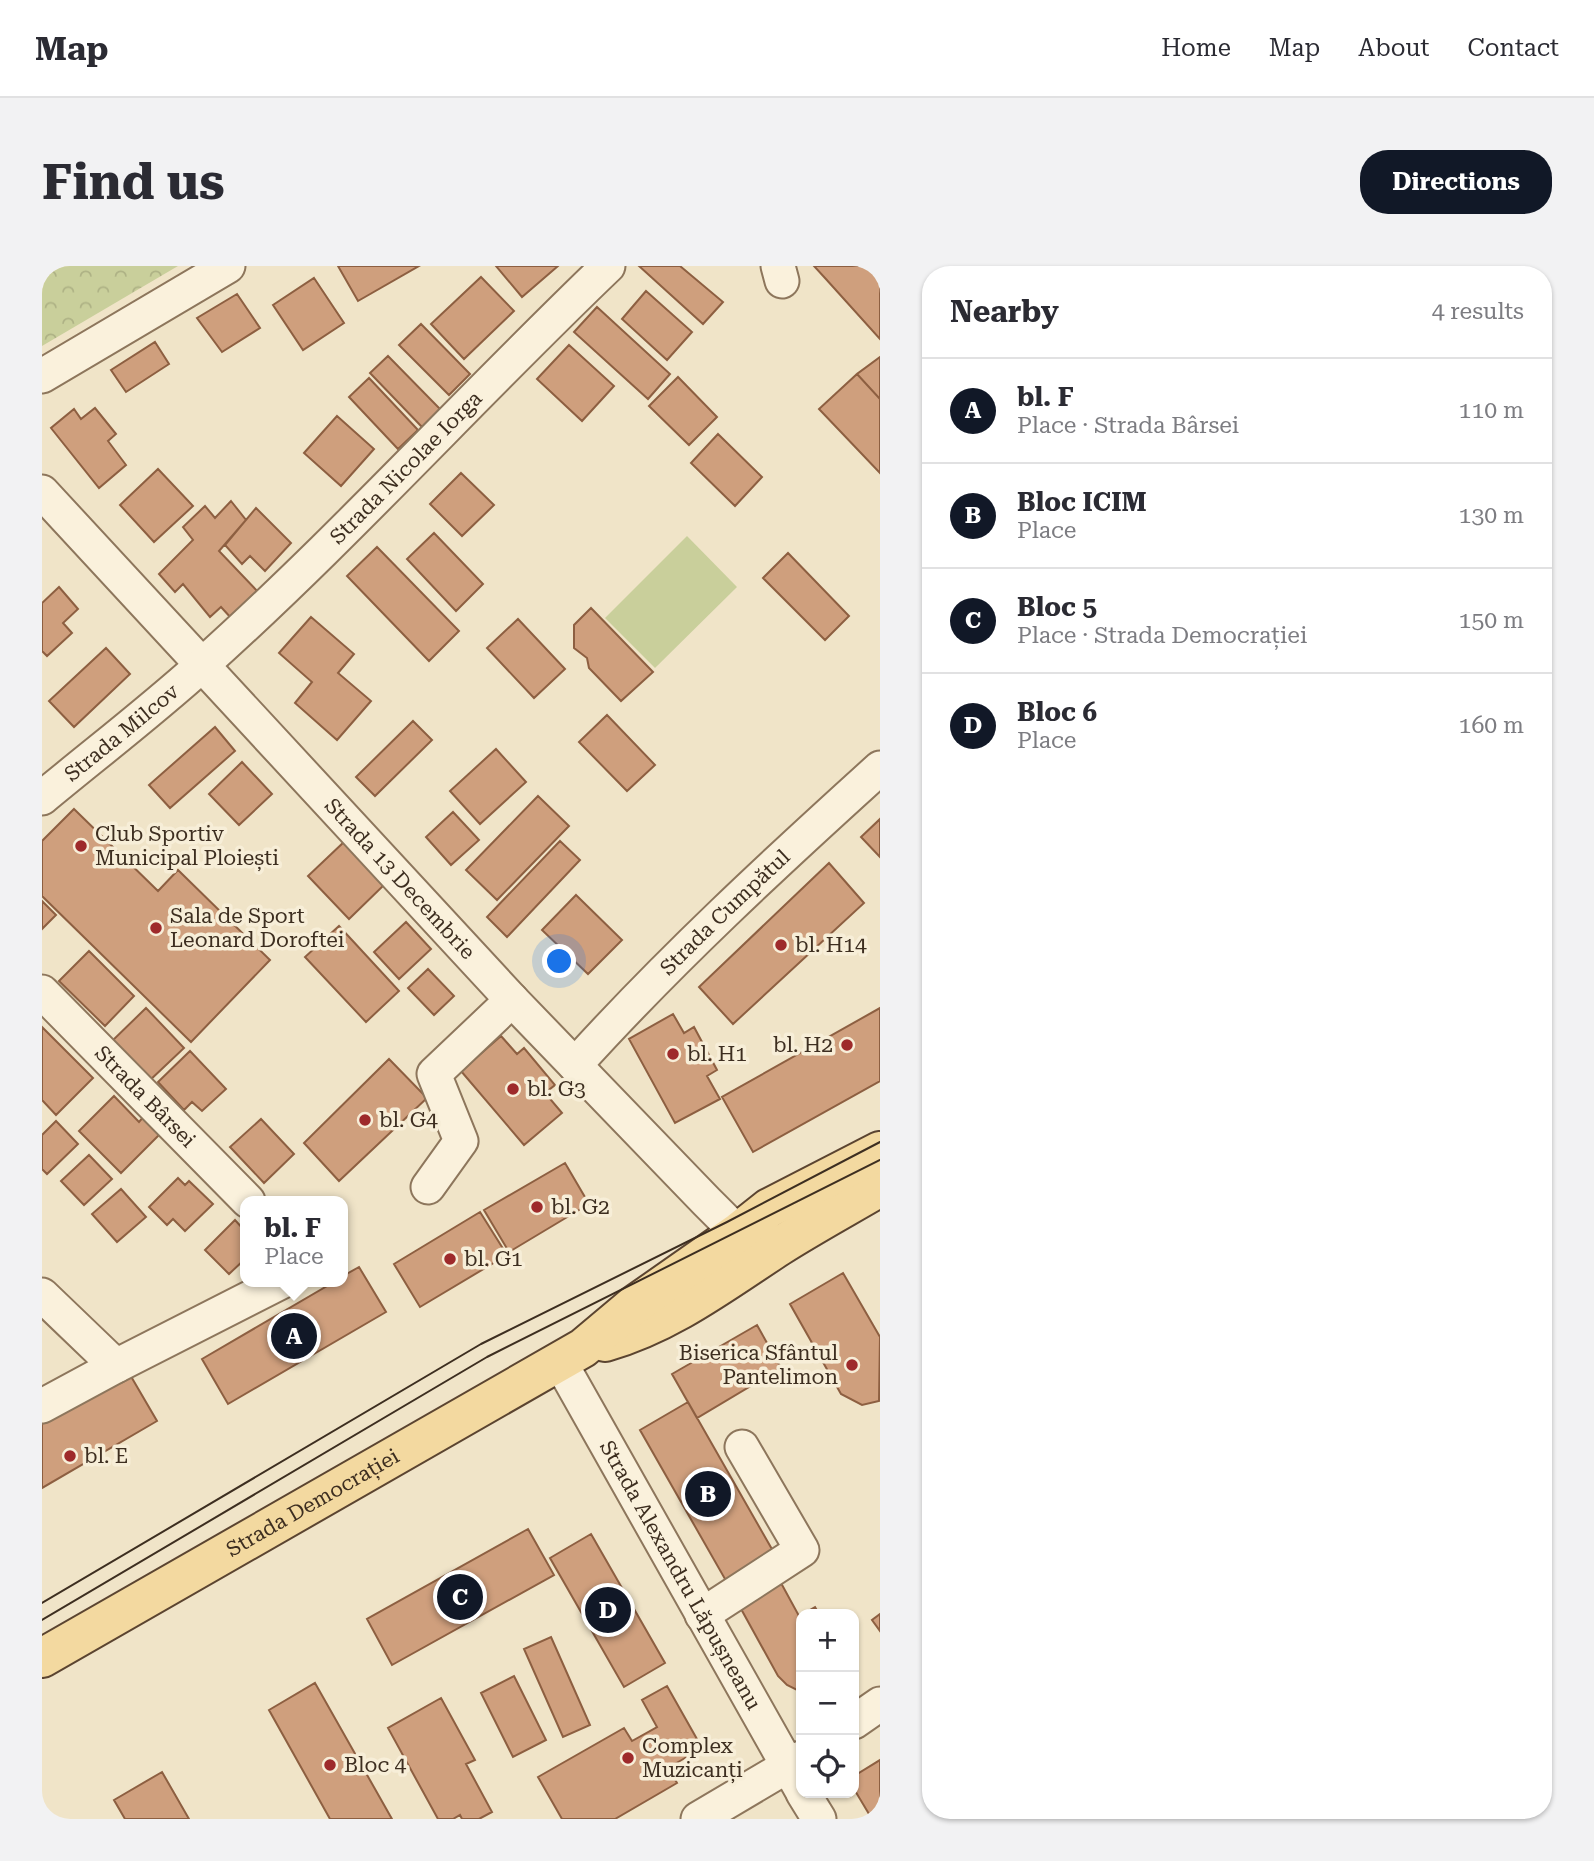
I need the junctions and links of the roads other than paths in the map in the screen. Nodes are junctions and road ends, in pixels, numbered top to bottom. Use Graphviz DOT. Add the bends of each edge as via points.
graph roads {
  1 [pos="228,266"];
  2 [pos="608,266"];
  3 [pos="42,376"];
  4 [pos="42,492"];
  5 [pos="202,666"];
  6 [pos="880,768"];
  7 [pos="42,798"];
  8 [pos="42,992"];
  9 [pos="512,1000"];
  10 [pos="575,1065"];
  11 [pos="880,1150"];
  12 [pos="428,1187"];
  13 [pos="880,1187"];
  14 [pos="243,1196"];
  15 [pos="754,1243"];
  16 [pos="271,1287"];
  17 [pos="42,1295"];
  18 [pos="571,1355"];
  19 [pos="116,1366"];
  20 [pos="42,1406"];
  21 [pos="742,1447"];
  22 [pos="702,1615"];
  23 [pos="42,1658"];
  24 [pos="880,1704"];
  25 [pos="859,1719"];
  26 [pos="796,1772"];
  27 [pos="796,1778"];
  28 [pos="809,1798"];
  29 [pos="698,1819"];
  30 [pos="819,1819"];
  1 -- 3 [label="street"];
  2 -- 5 [label="street, Strada Nicolae Iorga"];
  4 -- 5 [label="street, Strada 13 Decembrie"];
  5 -- 7 [label="street, Strada Milcov"];
  5 -- 9 [label="street, Strada 13 Decembrie"];
  6 -- 10 [label="street, Strada Cumpătul" via="765,872"];
  8 -- 14 [label="street, Strada Bârsei"];
  9 -- 10 [label="street, Strada 13 Decembrie"];
  9 -- 12 [label="street" via="434,1074 461,1141"];
  10 -- 15 [label="street, Strada 13 Decembrie" via="706,1201"];
  11 -- 15 [label="main road, Strada Democrației" via="769,1208"];
  13 -- 15 [label="main road, Strada Democrației"];
  15 -- 18 [label="main road, Strada Democrației" via="633,1306"];
  16 -- 19 [label="street"];
  17 -- 19 [label="street"];
  18 -- 22 [label="street, Strada Alexandru Lăpușneanu"];
  18 -- 23 [label="main road, Strada Democrației"];
  19 -- 20 [label="street"];
  21 -- 22 [label="street" via="802,1550"];
  22 -- 26 [label="street, Strada Alexandru Lăpușneanu"];
  24 -- 25 [label="street"];
  27 -- 29 [label="street"];
  28 -- 30 [label="street, Strada Alexandru Lăpușneanu"];
}
